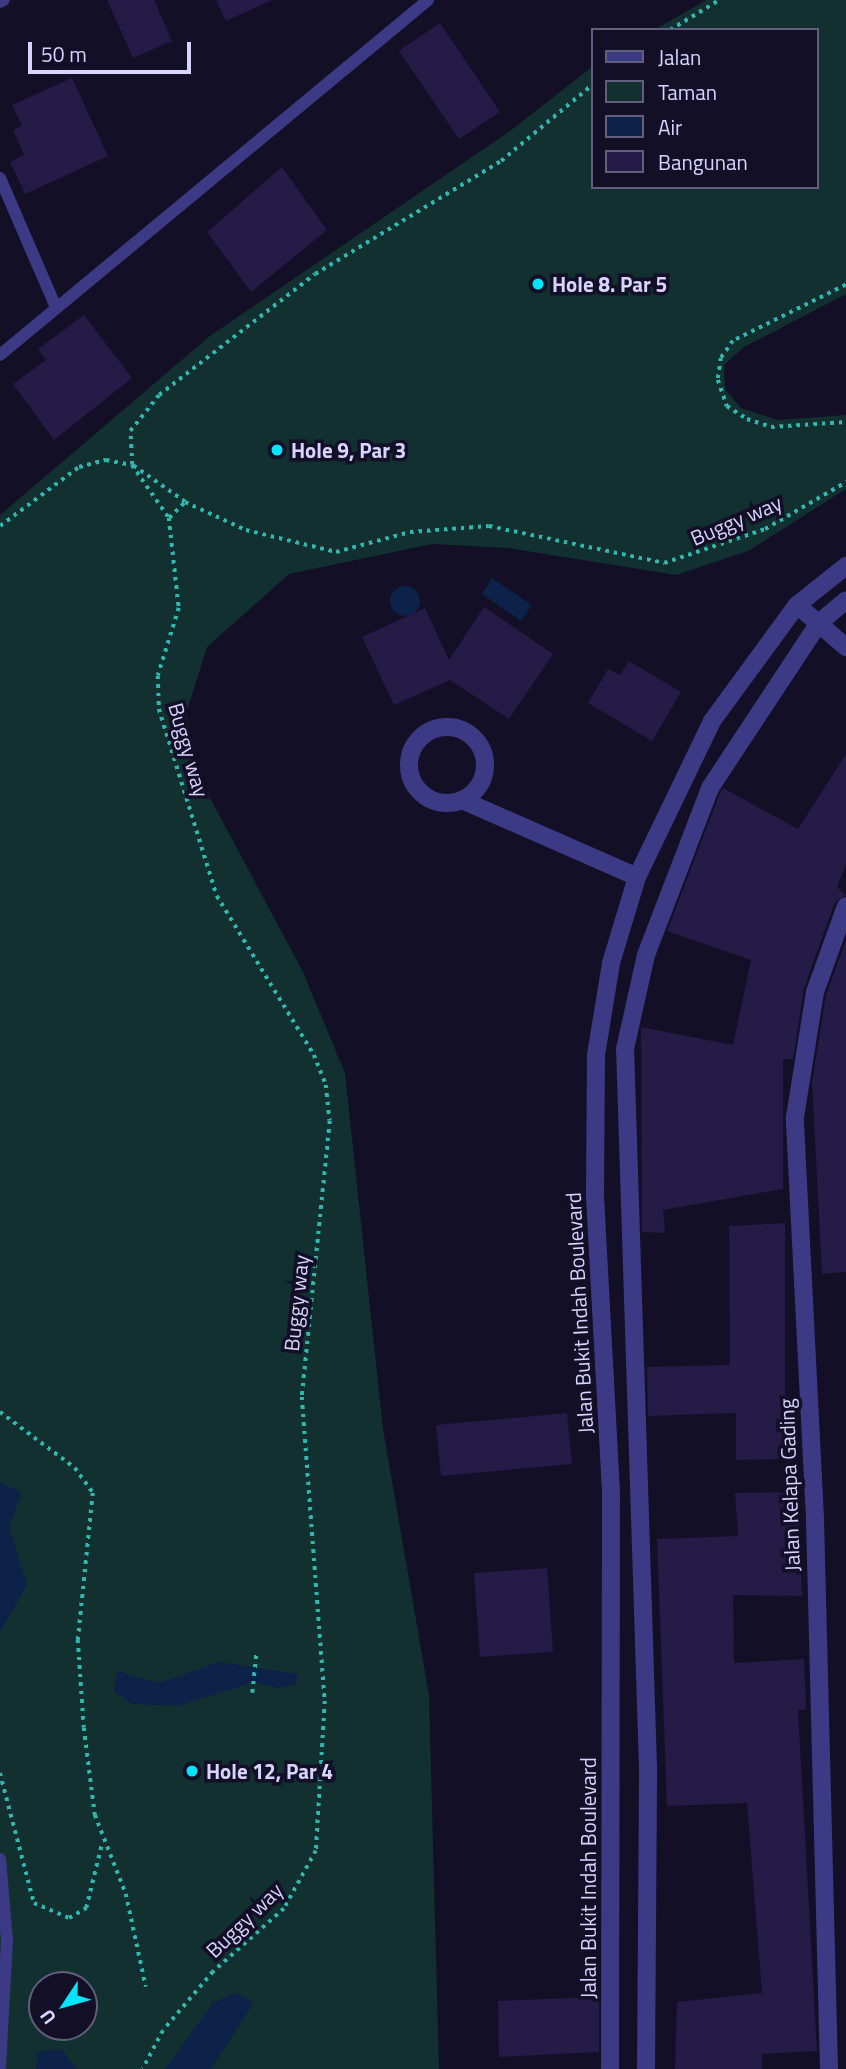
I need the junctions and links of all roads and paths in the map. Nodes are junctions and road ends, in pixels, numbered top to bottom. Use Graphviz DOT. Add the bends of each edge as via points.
graph roads {
  1 [pos="428,0"];
  2 [pos="719,0"];
  3 [pos="673,28"];
  4 [pos="590,87"];
  5 [pos="0,178"];
  6 [pos="846,285"];
  7 [pos="55,305"];
  8 [pos="1,350"];
  9 [pos="846,422"];
  10 [pos="132,465"];
  11 [pos="846,482"];
  12 [pos="185,502"];
  13 [pos="169,518"];
  14 [pos="0,526"];
  15 [pos="846,566"];
  16 [pos="846,600"];
  17 [pos="797,605"];
  18 [pos="820,623"];
  19 [pos="846,647"];
  20 [pos="462,800"];
  21 [pos="637,877"];
  22 [pos="846,906"];
  23 [pos="0,1412"];
  24 [pos="611,1492"];
  25 [pos="637,1494"];
  26 [pos="256,1654"];
  27 [pos="252,1693"];
  28 [pos="0,1773"];
  29 [pos="102,1842"];
  30 [pos="0,1859"];
  31 [pos="146,1987"];
  32 [pos="0,2067"];
  33 [pos="143,2069"];
  34 [pos="610,2069"];
  35 [pos="646,2069"];
  36 [pos="829,2069"];
  1 -- 7 [label="lane"];
  2 -- 3 [label="path"];
  4 -- 10 [label="path" via="501,161 315,274 159,395 130,431"];
  5 -- 7 [label="lane"];
  6 -- 9 [label="path" via="733,341 721,358 718,380 727,405 747,419 771,427"];
  7 -- 8 [label="lane"];
  10 -- 12 [label="path, Buggy way"];
  10 -- 13 [label="path, Buggy way"];
  10 -- 14 [label="path" via="106,460 79,467"];
  11 -- 12 [label="path, Buggy way" via="765,529 664,563 489,526 410,533 336,552 246,530"];
  12 -- 13 [label="path"];
  13 -- 33 [label="path, Buggy way" via="179,608 158,676 159,709 217,896 296,1022 327,1085 330,1121 302,1397 325,1701 316,1851 302,1884 189,1999"];
  15 -- 17 [label="street, Jalan Bukit Indah Boulevard"];
  16 -- 18 [label="street"];
  17 -- 18 [label="street"];
  17 -- 21 [label="street, Jalan Bukit Indah Boulevard" via="712,721"];
  18 -- 19 [label="street"];
  18 -- 25 [label="street" via="737,742 685,841 646,955 625,1049"];
  20 -- 20 [label="street" via="431,799 414,783 410,759 431,731 456,728 483,753 483,779"];
  20 -- 21 [label="street"];
  21 -- 24 [label="street, Jalan Bukit Indah Boulevard" via="611,963 596,1055 595,1194"];
  22 -- 36 [label="street, Jalan Kelapa Gading" via="815,992 795,1117 815,1518"];
  23 -- 29 [label="path" via="75,1468 93,1493 78,1640"];
  24 -- 25 [label="street"];
  24 -- 34 [label="street, Jalan Bukit Indah Boulevard"];
  25 -- 35 [label="street" via="648,1767"];
  26 -- 27 [label="path"];
  28 -- 29 [label="path" via="34,1903 69,1919 86,1909"];
  29 -- 31 [label="path" via="126,1894"];
  30 -- 32 [label="lane" via="7,1941"];
}
